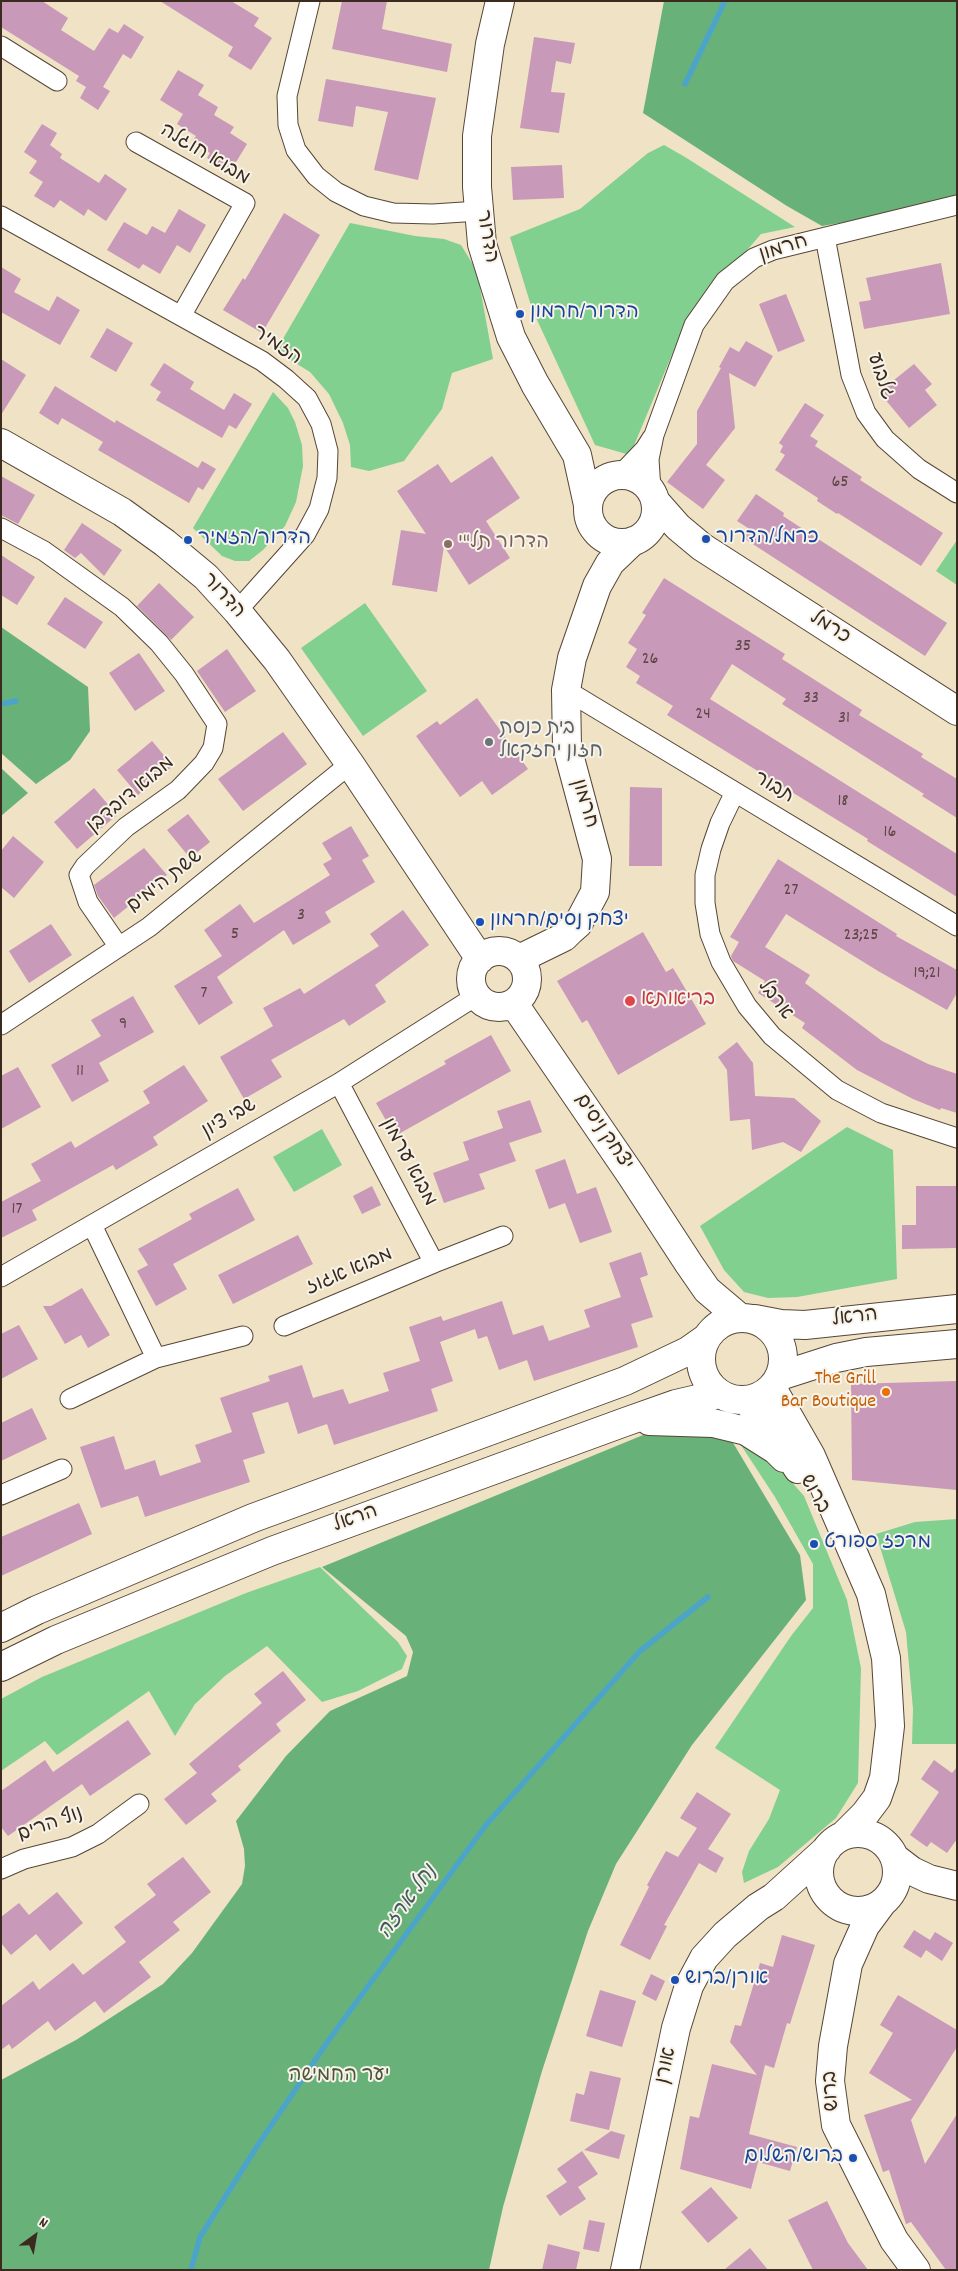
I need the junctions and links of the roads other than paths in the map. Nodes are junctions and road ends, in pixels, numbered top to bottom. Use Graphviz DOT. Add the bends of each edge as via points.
graph roads {
  1 [pos="309,1"];
  2 [pos="500,1"];
  3 [pos="1,46"];
  4 [pos="57,81"];
  5 [pos="136,142"];
  6 [pos="957,205"];
  7 [pos="479,211"];
  8 [pos="1,216"];
  9 [pos="825,237"];
  10 [pos="181,316"];
  11 [pos="654,435"];
  12 [pos="1,443"];
  13 [pos="577,455"];
  14 [pos="617,475"];
  15 [pos="957,493"];
  16 [pos="653,495"];
  17 [pos="590,515"];
  18 [pos="1,528"];
  19 [pos="636,540"];
  20 [pos="702,547"];
  21 [pos="597,586"];
  22 [pos="237,611"];
  23 [pos="566,690"];
  24 [pos="957,711"];
  25 [pos="350,764"];
  26 [pos="735,792"];
  27 [pos="957,926"];
  28 [pos="119,948"];
  29 [pos="480,958"];
  30 [pos="519,959"];
  31 [pos="476,996"];
  32 [pos="514,1004"];
  33 [pos="1,1026"];
  34 [pos="340,1084"];
  35 [pos="957,1138"];
  36 [pos="92,1226"];
  37 [pos="503,1236"];
  38 [pos="434,1263"];
  39 [pos="689,1264"];
  40 [pos="1,1276"];
  41 [pos="957,1309"];
  42 [pos="747,1318"];
  43 [pos="284,1326"];
  44 [pos="242,1336"];
  45 [pos="707,1336"];
  46 [pos="957,1344"];
  47 [pos="156,1358"];
  48 [pos="776,1382"];
  49 [pos="719,1394"];
  50 [pos="70,1399"];
  51 [pos="746,1400"];
  52 [pos="625,1422"];
  53 [pos="62,1469"];
  54 [pos="802,1475"];
  55 [pos="1,1495"];
  56 [pos="871,1594"];
  57 [pos="1,1628"];
  58 [pos="1,1667"];
  59 [pos="884,1778"];
  60 [pos="139,1804"];
  61 [pos="835,1842"];
  62 [pos="892,1853"];
  63 [pos="1,1869"];
  64 [pos="952,1885"];
  65 [pos="774,1897"];
  66 [pos="884,1901"];
  67 [pos="833,1902"];
  68 [pos="625,2270"];
  69 [pos="916,2270"];
  1 -- 7 [label="street" via="287,96 288,125 296,150 316,176 336,192 364,206 393,213"];
  2 -- 7 [label="street, הדרור" via="490,44 477,136"];
  3 -- 4 [label="street"];
  5 -- 10 [label="street, מבוא חוגלה" via="245,203"];
  6 -- 9 [label="street, חרמון"];
  7 -- 13 [label="street, הדרור" via="482,244 511,338 534,384"];
  8 -- 10 [label="street, הזמיר"];
  9 -- 11 [label="street, חרמון" via="754,258 725,281 694,325"];
  9 -- 15 [label="street, גלבוע" via="851,375 866,413 892,445 919,469"];
  10 -- 22 [label="street, הזמיר" via="262,361 307,398 321,424 328,451 327,478 320,509 305,535"];
  11 -- 14 [label="street, חרמון"];
  11 -- 16 [label="street, חרמון" via="650,459"];
  12 -- 22 [label="street, הדרור" via="122,512 206,577"];
  13 -- 14 [label="street, הדרור" via="596,469"];
  13 -- 17 [label="street, הדרור"];
  14 -- 16 [label="street" via="642,480"];
  14 -- 17 [label="street" via="606,478 590,495"];
  16 -- 19 [label="street" via="655,518 650,529"];
  16 -- 20 [label="street, כרמל" via="678,527"];
  17 -- 19 [label="street" via="597,533 607,540 616,543"];
  17 -- 21 [label="street, חרמון" via="598,560"];
  18 -- 28 [label="street, מבוא דובדבן" via="44,551 122,607 159,643 217,724 213,748 204,763 178,790 126,827 79,875 88,902"];
  19 -- 20 [label="street, כרמל" via="670,534"];
  19 -- 21 [label="street, חרמון" via="610,563"];
  20 -- 24 [label="street, כרמל"];
  21 -- 23 [label="street, חרמון" via="574,650"];
  22 -- 25 [label="street, הדרור" via="277,660"];
  23 -- 26 [label="street, תבור"];
  23 -- 30 [label="street, חרמון" via="568,747 597,859 595,892 578,924 564,937"];
  25 -- 28 [label="street, ששת הימים"];
  25 -- 29 [label="street"];
  26 -- 27 [label="street, תבור"];
  26 -- 35 [label="street, ארבל" via="711,849 705,875 705,903 710,934 721,962 747,1006 772,1036 837,1090 881,1113"];
  28 -- 33 [label="street, ששת הימים"];
  29 -- 30 [label="street" via="500,951"];
  29 -- 31 [label="street" via="471,981"];
  30 -- 32 [label="street" via="528,983"];
  31 -- 32 [label="street" via="494,1007"];
  31 -- 34 [label="street, שבי ציון"];
  32 -- 39 [label="street, יצחק ניסים"];
  34 -- 36 [label="street, שבי ציון"];
  34 -- 38 [label="street, מבוא ערמון"];
  36 -- 40 [label="street, שבי ציון"];
  36 -- 47 [label="street"];
  37 -- 38 [label="street, מבוא אגוז"];
  38 -- 43 [label="street, מבוא אגוז"];
  39 -- 42 [label="street, יצחק ניסים" via="707,1290"];
  39 -- 45 [label="street, יצחק ניסים" via="707,1308 710,1320"];
  41 -- 42 [label="street, הראל" via="805,1325"];
  42 -- 45 [label="street" via="717,1325"];
  42 -- 48 [label="street" via="766,1326 776,1336 783,1356"];
  44 -- 47 [label="street"];
  45 -- 49 [label="street" via="700,1363 703,1375"];
  45 -- 57 [label="street, הראל" via="688,1351 625,1381 253,1518"];
  46 -- 48 [label="street, הראל" via="866,1352 836,1358"];
  47 -- 50 [label="street"];
  48 -- 51 [label="street" via="764,1394"];
  48 -- 56 [label="street, ברוש"];
  49 -- 51 [label="street" via="732,1400"];
  49 -- 52 [label="street, הראל" via="676,1404"];
  51 -- 54 [label="street, ברוש" via="767,1422"];
  52 -- 54 [label="street" via="713,1423 746,1431 776,1450"];
  52 -- 58 [label="street, הראל" via="233,1566 56,1640"];
  53 -- 55 [label="street"];
  54 -- 56 [label="street, ברוש"];
  56 -- 59 [label="street, ברוש" via="883,1638 890,1696"];
  59 -- 61 [label="street, ברוש" via="877,1798 865,1814"];
  59 -- 62 [label="street, ברוש" via="884,1811"];
  60 -- 63 [label="street, נוף הרים" via="98,1834 72,1847"];
  61 -- 62 [label="street" via="855,1833 868,1834 879,1839"];
  61 -- 65 [label="street, אורן"];
  61 -- 67 [label="street" via="821,1859 820,1882"];
  62 -- 64 [label="street" via="912,1871"];
  62 -- 66 [label="street" via="898,1869 897,1880"];
  64 -- 66 [label="street" via="922,1886"];
  65 -- 67 [label="street, אורן" via="797,1893"];
  65 -- 68 [label="street, אורן" via="725,1935 704,1958 689,1986 676,2028"];
  66 -- 67 [label="street" via="872,1909 861,1911"];
  66 -- 69 [label="street, ברוש" via="865,1926 848,1964 830,2081 836,2125 894,2240"];
}
